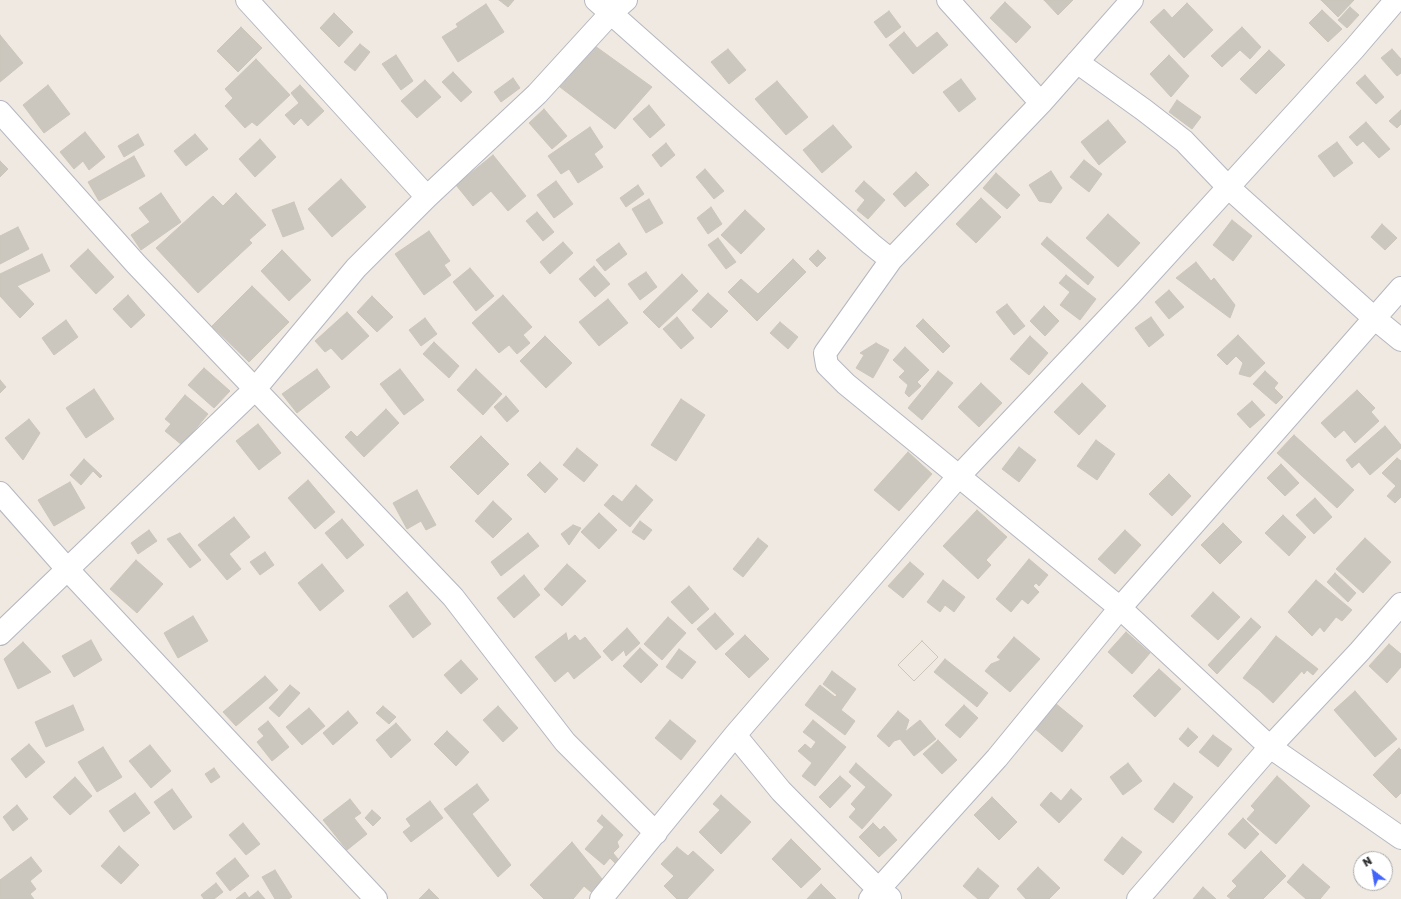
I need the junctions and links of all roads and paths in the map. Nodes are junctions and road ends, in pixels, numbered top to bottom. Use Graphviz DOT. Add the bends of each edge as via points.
graph roads {
  1 [pos="247,0"];
  2 [pos="948,0"];
  3 [pos="1132,0"];
  4 [pos="1396,0"];
  5 [pos="611,4"];
  6 [pos="1077,62"];
  7 [pos="1041,103"];
  8 [pos="0,112"];
  9 [pos="1228,187"];
  10 [pos="427,197"];
  11 [pos="891,260"];
  12 [pos="1401,288"];
  13 [pos="1374,318"];
  14 [pos="1401,340"];
  15 [pos="255,389"];
  16 [pos="958,477"];
  17 [pos="0,492"];
  18 [pos="68,570"];
  19 [pos="1401,604"];
  20 [pos="1120,608"];
  21 [pos="0,634"];
  22 [pos="735,735"];
  23 [pos="1270,747"];
  24 [pos="656,833"];
  25 [pos="1401,838"];
  26 [pos="880,896"];
  27 [pos="376,899"];
  28 [pos="601,899"];
  29 [pos="1138,899"];
  1 -- 10 [label="street"];
  2 -- 7 [label="street"];
  3 -- 6 [label="street"];
  4 -- 9 [label="street"];
  5 -- 10 [label="street" via="537,94"];
  5 -- 11 [label="street"];
  6 -- 7 [label="street"];
  6 -- 9 [label="street" via="1184,142"];
  7 -- 11 [label="street"];
  8 -- 15 [label="street" via="136,264"];
  9 -- 13 [label="street"];
  9 -- 16 [label="street"];
  10 -- 15 [label="street" via="356,268"];
  11 -- 16 [label="street" via="826,353 827,365 846,384"];
  12 -- 13 [label="street"];
  13 -- 14 [label="street"];
  13 -- 20 [label="street"];
  15 -- 18 [label="street"];
  15 -- 24 [label="street" via="454,597 565,742"];
  16 -- 20 [label="street" via="1042,542"];
  16 -- 22 [label="street"];
  17 -- 18 [label="street"];
  18 -- 21 [label="street"];
  18 -- 27 [label="street"];
  19 -- 23 [label="street"];
  20 -- 23 [label="street"];
  20 -- 26 [label="street"];
  22 -- 24 [label="street"];
  22 -- 26 [label="street" via="781,790"];
  23 -- 25 [label="street"];
  23 -- 29 [label="street"];
  24 -- 28 [label="street"];
}
